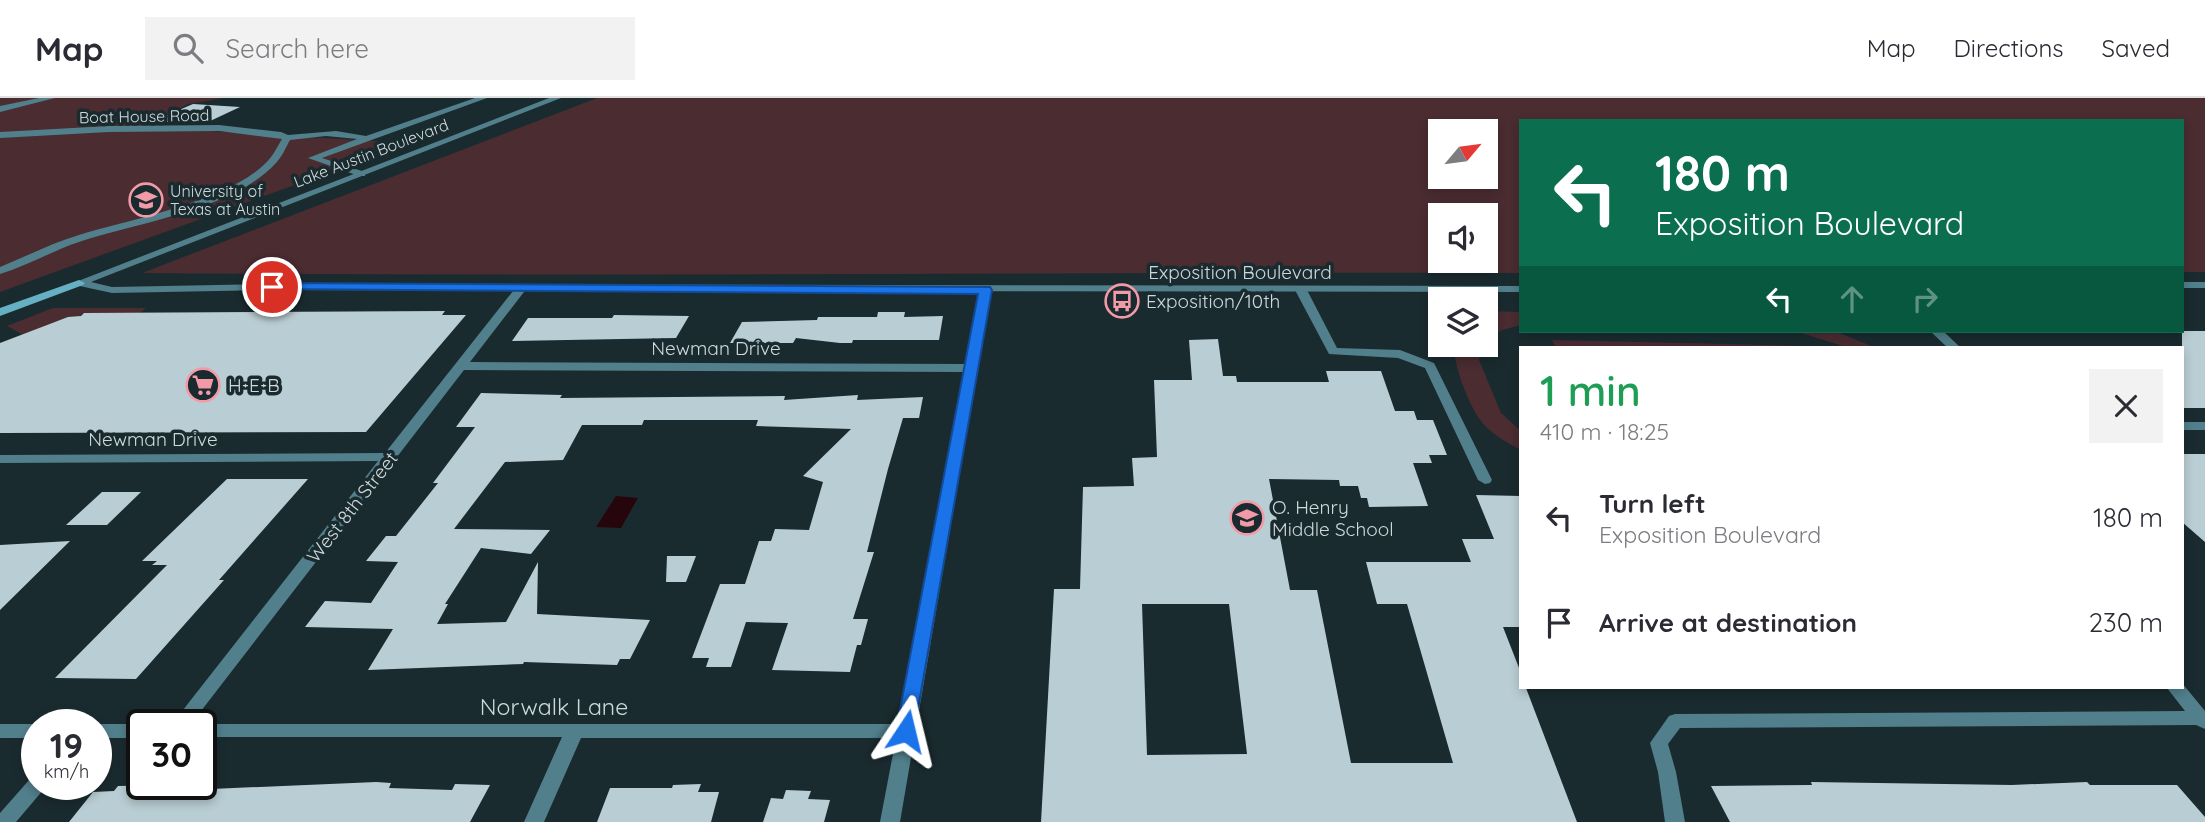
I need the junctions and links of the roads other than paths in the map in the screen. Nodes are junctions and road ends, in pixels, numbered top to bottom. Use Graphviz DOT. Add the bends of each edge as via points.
graph roads {
  1 [pos="51,98"];
  2 [pos="483,98"];
  3 [pos="557,98"];
  4 [pos="0,109"];
  5 [pos="0,135"];
  6 [pos="287,138"];
  7 [pos="365,139"];
  8 [pos="362,174"];
  9 [pos="0,271"];
  10 [pos="79,283"];
  11 [pos="2184,285"];
  12 [pos="2205,285"];
  13 [pos="521,288"];
  14 [pos="1519,289"];
  15 [pos="985,290"];
  16 [pos="1301,290"];
  17 [pos="0,312"];
  18 [pos="1938,333"];
  19 [pos="1953,346"];
  20 [pos="460,366"];
  21 [pos="971,368"];
  22 [pos="2184,426"];
  23 [pos="2205,426"];
  24 [pos="391,457"];
  25 [pos="0,458"];
  26 [pos="1486,480"];
  27 [pos="2177,689"];
  28 [pos="193,709"];
  29 [pos="2203,720"];
  30 [pos="217,730"];
  31 [pos="575,730"];
  32 [pos="0,731"];
  33 [pos="21,731"];
  34 [pos="906,731"];
  35 [pos="23,800"];
  36 [pos="4,822"];
  37 [pos="534,822"];
  38 [pos="890,822"];
  39 [pos="1675,822"];
  1 -- 4 [label="street"];
  2 -- 7 [label="street"];
  3 -- 8 [label="street, Lake Austin Boulevard"];
  5 -- 6 [label="street, Boat House Road" via="219,128"];
  6 -- 7 [label="street, Boat House Road" via="340,134"];
  6 -- 9 [label="street" via="277,160 228,192 59,245"];
  7 -- 8 [label="street" via="313,158"];
  8 -- 10 [label="street, Lake Austin Boulevard"];
  10 -- 13 [label="street, Exposition Boulevard" via="112,290"];
  10 -- 17 [label="main road, Lake Austin Boulevard"];
  11 -- 12 [label="street"];
  13 -- 15 [label="street, Exposition Boulevard"];
  13 -- 20 [label="street, West 8th Street"];
  14 -- 16 [label="street, Exposition Boulevard"];
  15 -- 16 [label="street, Exposition Boulevard"];
  15 -- 21 [label="street"];
  16 -- 26 [label="street" via="1333,351 1400,354 1430,366"];
  18 -- 19 [label="street"];
  20 -- 21 [label="street, Newman Drive"];
  20 -- 24 [label="street, West 8th Street"];
  21 -- 34 [label="street"];
  22 -- 23 [label="street"];
  24 -- 25 [label="street, Newman Drive"];
  24 -- 28 [label="street, West 8th Street"];
  27 -- 29 [label="street"];
  29 -- 39 [label="street" via="1675,721 1659,743"];
  30 -- 31 [label="street, Norwalk Lane"];
  31 -- 34 [label="street, Norwalk Lane"];
  31 -- 37 [label="street"];
  32 -- 33 [label="street"];
  34 -- 38 [label="street"];
  35 -- 36 [label="street"];
}
